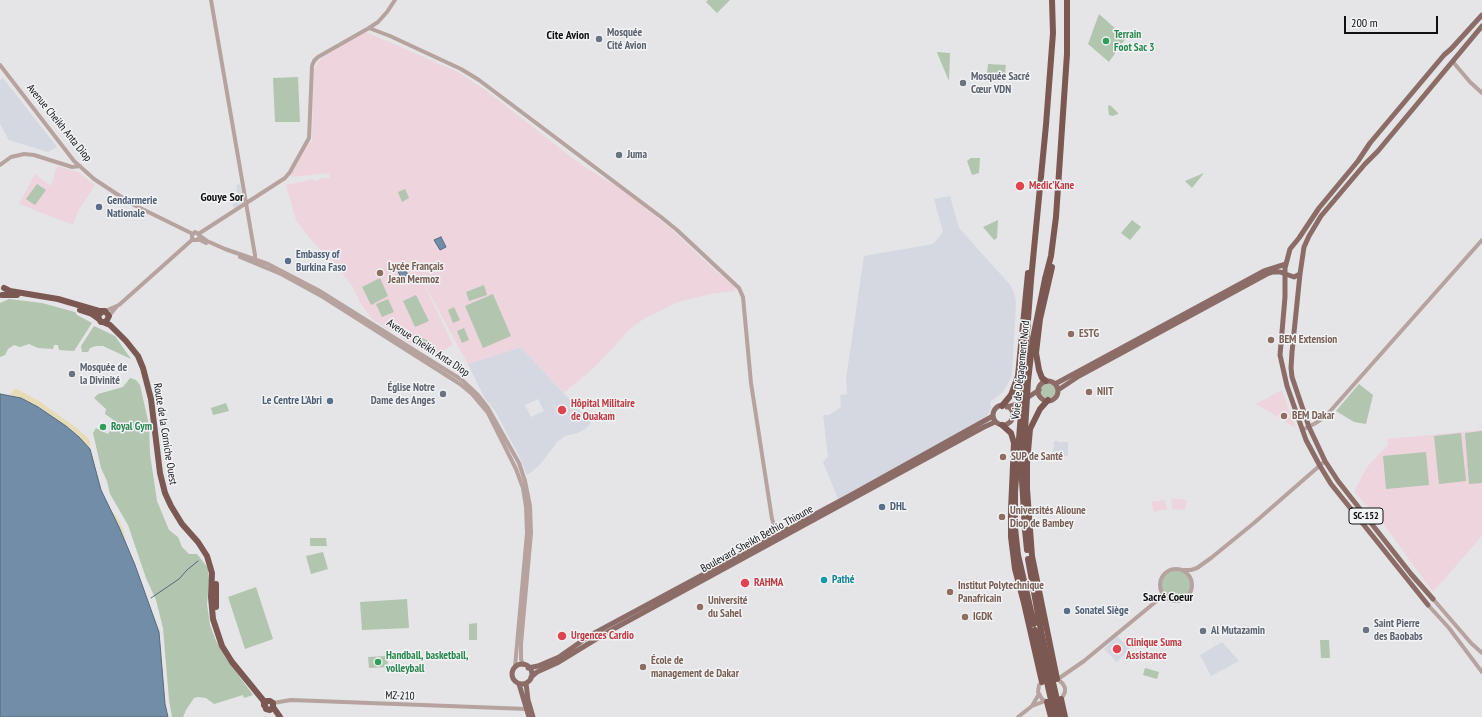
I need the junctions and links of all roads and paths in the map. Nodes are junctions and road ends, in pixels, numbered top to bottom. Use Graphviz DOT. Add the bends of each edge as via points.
graph roads {
  1 [pos="211,0"];
  2 [pos="395,0"];
  3 [pos="1052,0"];
  4 [pos="1067,0"];
  5 [pos="1482,15"];
  6 [pos="1482,26"];
  7 [pos="369,28"];
  8 [pos="1453,62"];
  9 [pos="0,65"];
  10 [pos="1482,93"];
  11 [pos="74,161"];
  12 [pos="63,164"];
  13 [pos="0,165"];
  14 [pos="80,166"];
  15 [pos="1040,192"];
  16 [pos="1057,198"];
  17 [pos="246,202"];
  18 [pos="197,237"];
  19 [pos="1482,240"];
  20 [pos="1293,246"];
  21 [pos="1304,252"];
  22 [pos="255,259"];
  23 [pos="1286,264"];
  24 [pos="1286,274"];
  25 [pos="1300,274"];
  26 [pos="2,285"];
  27 [pos="1,296"];
  28 [pos="107,314"];
  29 [pos="101,320"];
  30 [pos="112,325"];
  31 [pos="1046,381"];
  32 [pos="1055,384"];
  33 [pos="1039,390"];
  34 [pos="1058,390"];
  35 [pos="1041,397"];
  36 [pos="1048,400"];
  37 [pos="1005,406"];
  38 [pos="1012,413"];
  39 [pos="994,419"];
  40 [pos="1002,425"];
  41 [pos="1309,427"];
  42 [pos="1302,430"];
  43 [pos="1325,462"];
  44 [pos="1320,466"];
  45 [pos="778,534"];
  46 [pos="1197,568"];
  47 [pos="1183,570"];
  48 [pos="1021,571"];
  49 [pos="1192,580"];
  50 [pos="1032,583"];
  51 [pos="1161,592"];
  52 [pos="1022,595"];
  53 [pos="1165,597"];
  54 [pos="1159,599"];
  55 [pos="1433,599"];
  56 [pos="1428,605"];
  57 [pos="1042,607"];
  58 [pos="1038,631"];
  59 [pos="1482,653"];
  60 [pos="526,666"];
  61 [pos="515,667"];
  62 [pos="1068,672"];
  63 [pos="1482,672"];
  64 [pos="531,677"];
  65 [pos="1057,679"];
  66 [pos="1042,682"];
  67 [pos="526,683"];
  68 [pos="519,684"];
  69 [pos="1063,684"];
  70 [pos="1039,694"];
  71 [pos="1061,699"];
  72 [pos="1046,702"];
  73 [pos="270,705"];
  74 [pos="1032,706"];
  75 [pos="527,709"];
  76 [pos="276,717"];
  77 [pos="280,717"];
  78 [pos="529,717"];
  79 [pos="533,717"];
  80 [pos="1018,717"];
  81 [pos="1051,717"];
  82 [pos="1055,717"];
  83 [pos="1061,717"];
  84 [pos="1065,717"];
  1 -- 17 [label="street"];
  2 -- 7 [label="street" via="378,22"];
  3 -- 15 [label="highway, Voie de Dégagement Nord" via="1052,33"];
  4 -- 16 [label="highway, Voie de Dégagement Nord" via="1068,33"];
  5 -- 20 [label="main road" via="1444,55 1370,143"];
  6 -- 8 [label="main road"];
  7 -- 17 [label="street" via="314,61 307,144 284,178"];
  7 -- 45 [label="street" via="461,69 479,80 666,221 739,288 743,297 751,383 772,519"];
  8 -- 10 [label="street"];
  8 -- 21 [label="main road" via="1321,216 1309,236"];
  9 -- 11 [label="street, Avenue Cheikh Anta Diop"];
  11 -- 12 [label="street"];
  11 -- 14 [label="street, Avenue Cheikh Anta Diop"];
  12 -- 13 [label="street" via="24,154 11,157"];
  12 -- 14 [label="street"];
  14 -- 18 [label="street, Avenue Cheikh Anta Diop" via="124,199"];
  15 -- 37 [label="highway" via="1028,274 1020,370"];
  15 -- 48 [label="highway, Voie de Dégagement Nord, bridge" via="1015,492 1016,546"];
  16 -- 31 [label="highway" via="1055,251 1040,319 1036,353 1039,370"];
  16 -- 50 [label="highway, Voie de Dégagement Nord, bridge" via="1054,233 1033,338 1028,381 1022,480"];
  17 -- 18 [label="street"];
  17 -- 22 [label="street"];
  18 -- 22 [label="street, Avenue Cheikh Anta Diop"];
  18 -- 28 [label="street"];
  18 -- 61 [label="street, Avenue Cheikh Anta Diop" via="278,272 313,291 460,384 488,413 516,469 526,507 527,533"];
  19 -- 41 [label="street" via="1325,417"];
  20 -- 21 [label="main road" via="1300,246"];
  20 -- 23 [label="main road"];
  21 -- 25 [label="main road, SC-152"];
  22 -- 60 [label="street, Avenue Cheikh Anta Diop" via="305,283 462,380 488,408 518,463 530,506 531,532 521,644"];
  23 -- 24 [label="main road"];
  23 -- 32 [label="main road" via="1264,271"];
  24 -- 25 [label="main road" via="1294,277"];
  24 -- 34 [label="main road" via="1273,272 1259,278 1075,378"];
  24 -- 42 [label="main road" via="1280,355"];
  25 -- 41 [label="main road, SC-152" via="1291,368"];
  26 -- 27 [label="highway" via="5,291"];
  26 -- 28 [label="highway" via="12,291 58,299"];
  27 -- 29 [label="highway, Route de la Corniche Ouest" via="15,295 62,304 92,314"];
  28 -- 29 [label="highway" via="106,322"];
  28 -- 29 [label="highway" via="99,314"];
  28 -- 30 [label="highway, Route de la Corniche Ouest"];
  29 -- 30 [label="highway, Route de la Corniche Ouest"];
  30 -- 73 [label="highway, Route de la Corniche Ouest" via="133,345 146,367 153,391 164,477 171,499 183,520 206,547 213,560 217,620 222,638 238,665"];
  31 -- 32 [label="main road"];
  31 -- 33 [label="main road"];
  32 -- 34 [label="main road"];
  33 -- 35 [label="main road"];
  33 -- 37 [label="main road" via="1016,405"];
  34 -- 36 [label="main road" via="1055,398"];
  35 -- 36 [label="main road"];
  35 -- 38 [label="main road" via="1018,405"];
  36 -- 57 [label="highway" via="1040,409 1030,429 1027,463 1031,549"];
  37 -- 38 [label="main road"];
  37 -- 39 [label="main road" via="995,410"];
  38 -- 40 [label="main road" via="1009,422"];
  39 -- 40 [label="main road"];
  39 -- 45 [label="main road, Boulevard Sheikh Bethio Thioune"];
  39 -- 64 [label="main road, Boulevard Sheikh Bethio Thioune" via="984,427 606,632"];
  40 -- 52 [label="highway" via="1011,433 1014,443 1011,537 1015,569"];
  41 -- 42 [label="street"];
  41 -- 43 [label="main road, SC-152"];
  42 -- 44 [label="main road"];
  43 -- 44 [label="street"];
  43 -- 55 [label="main road, SC-152"];
  44 -- 46 [label="street"];
  44 -- 56 [label="main road" via="1342,498"];
  45 -- 60 [label="main road, Boulevard Sheikh Bethio Thioune" via="589,636 559,657 538,666"];
  46 -- 47 [label="street"];
  46 -- 49 [label="street"];
  47 -- 49 [label="street"];
  47 -- 51 [label="street" via="1172,569 1164,574 1160,581"];
  48 -- 52 [label="highway"];
  48 -- 58 [label="highway, Voie de Dégagement Nord"];
  49 -- 53 [label="street" via="1192,591 1185,599 1176,602"];
  50 -- 57 [label="highway"];
  50 -- 58 [label="highway, Voie de Dégagement Nord"];
  51 -- 53 [label="street"];
  51 -- 54 [label="street"];
  52 -- 66 [label="highway"];
  53 -- 54 [label="street"];
  54 -- 62 [label="street"];
  55 -- 59 [label="street"];
  56 -- 63 [label="street"];
  57 -- 65 [label="highway"];
  58 -- 82 [label="highway, Voie de Dégagement Nord, bridge"];
  58 -- 83 [label="highway, Voie de Dégagement Nord, bridge"];
  60 -- 61 [label="main road"];
  60 -- 64 [label="main road" via="531,672"];
  61 -- 68 [label="main road" via="512,675 514,681"];
  62 -- 65 [label="street"];
  62 -- 69 [label="street"];
  64 -- 67 [label="main road"];
  65 -- 66 [label="street"];
  65 -- 69 [label="street"];
  66 -- 70 [label="street" via="1039,685"];
  67 -- 68 [label="main road"];
  67 -- 79 [label="main road"];
  68 -- 75 [label="main road"];
  69 -- 71 [label="street" via="1065,692"];
  70 -- 72 [label="street"];
  70 -- 74 [label="street"];
  71 -- 72 [label="street"];
  71 -- 84 [label="highway"];
  72 -- 74 [label="street"];
  72 -- 81 [label="highway"];
  73 -- 75 [label="street, MZ-210" via="292,700"];
  73 -- 76 [label="highway, Route de la Corniche Ouest"];
  73 -- 77 [label="highway, Route de la Corniche Ouest"];
  74 -- 80 [label="street"];
  75 -- 78 [label="main road"];
}
